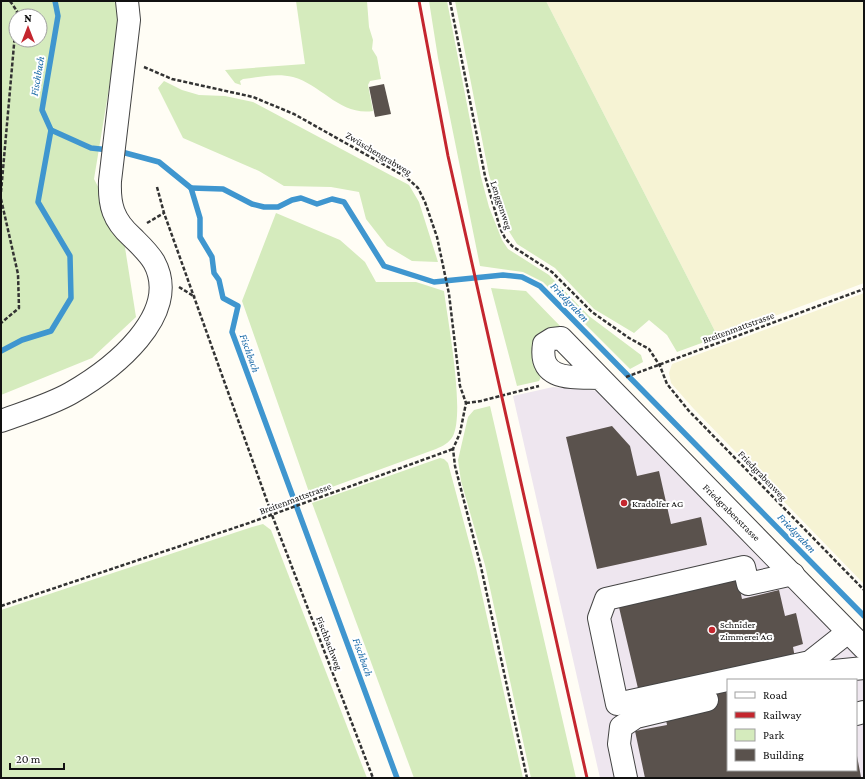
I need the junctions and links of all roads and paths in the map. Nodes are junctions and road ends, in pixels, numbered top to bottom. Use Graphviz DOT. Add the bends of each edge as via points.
graph roads {
  1 [pos="127,1"];
  2 [pos="450,1"];
  3 [pos="14,48"];
  4 [pos="124,58"];
  5 [pos="156,187"];
  6 [pos="1,192"];
  7 [pos="1,198"];
  8 [pos="864,289"];
  9 [pos="1,323"];
  10 [pos="660,366"];
  11 [pos="563,376"];
  12 [pos="600,378"];
  13 [pos="623,378"];
  14 [pos="466,403"];
  15 [pos="1,421"];
  16 [pos="453,449"];
  17 [pos="272,515"];
  18 [pos="793,574"];
  19 [pos="864,590"];
  20 [pos="1,606"];
  21 [pos="848,632"];
  22 [pos="864,648"];
  23 [pos="864,668"];
  24 [pos="732,679"];
  25 [pos="794,679"];
  26 [pos="727,680"];
  27 [pos="727,695"];
  28 [pos="373,778"];
  29 [pos="527,778"];
  30 [pos="626,778"];
  1 -- 4 [label="lane" via="129,20"];
  2 -- 10 [label="path, Lenggenweg" via="485,176 505,238 512,246 552,272 592,312 649,349"];
  3 -- 6 [label="path"];
  4 -- 14 [label="path, Zwüschengrabweg" via="172,79 253,97 294,114 406,177 418,188 425,202 444,267 460,386"];
  4 -- 15 [label="lane" via="109,199 114,217 154,262 161,285 159,303 150,324 134,344 105,371 70,393"];
  5 -- 17 [label="path, Fischbachweg"];
  7 -- 9 [label="path" via="18,274 19,308"];
  8 -- 10 [label="path, Breitenmattstrasse"];
  10 -- 13 [label="path, Breitenmattstrasse"];
  10 -- 19 [label="path, Friedgrabenweg" via="668,384 689,410"];
  11 -- 12 [label="lane, Friedgrabenstrasse"];
  11 -- 12 [label="lane, Friedgrabenstrasse" via="550,371 545,364 544,344 552,339 561,338"];
  11 -- 14 [label="path" via="548,383"];
  12 -- 18 [label="lane, Friedgrabenstrasse"];
  14 -- 16 [label="path" via="460,433"];
  16 -- 17 [label="path, Breitenmattstrasse"];
  16 -- 29 [label="path"];
  17 -- 20 [label="path, Breitenmattstrasse"];
  17 -- 28 [label="path, Fischbachweg"];
  18 -- 21 [label="lane, Friedgrabenstrasse"];
  18 -- 26 [label="lane" via="748,584 744,567 606,599 599,618 617,704"];
  21 -- 22 [label="lane, Friedgrabenstrasse"];
  21 -- 24 [label="lane" via="810,662"];
  23 -- 25 [label="lane" via="824,672"];
  27 -- 30 [label="lane" via="636,716 621,727 619,744"];
}
